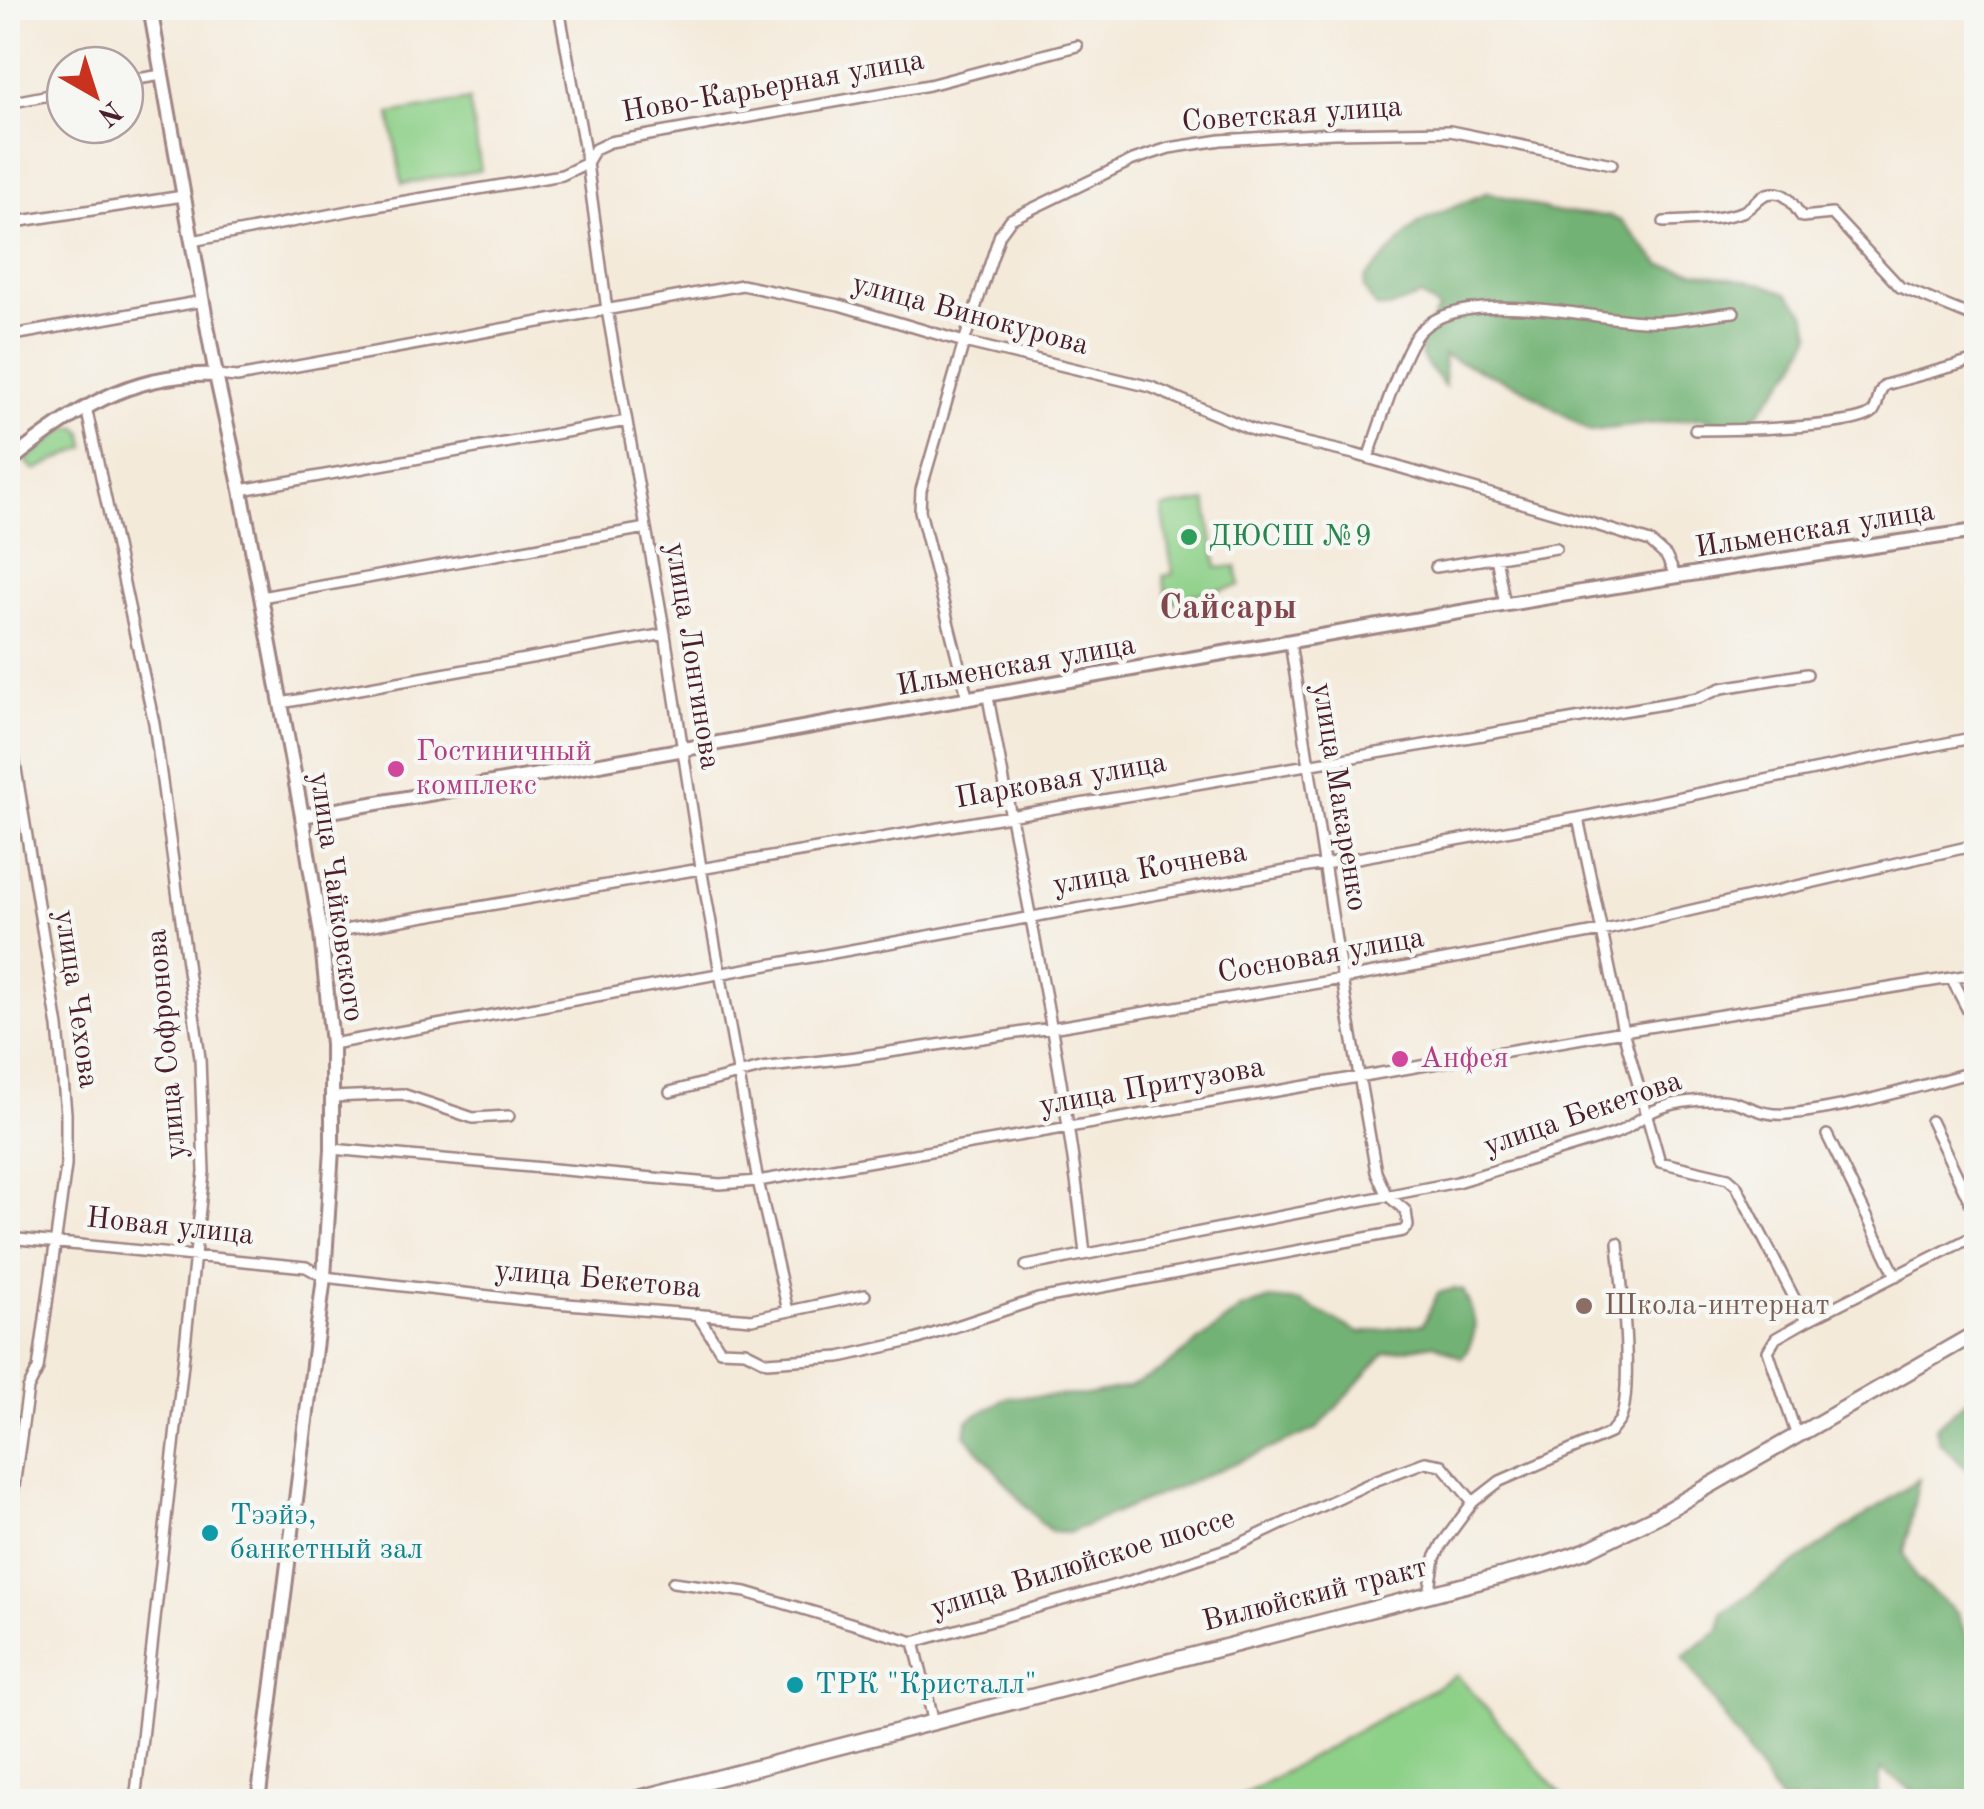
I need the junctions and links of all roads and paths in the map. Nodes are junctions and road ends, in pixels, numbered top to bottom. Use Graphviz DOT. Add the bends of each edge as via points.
graph roads {
  1 [pos="150,8"];
  2 [pos="558,8"];
  3 [pos="1077,46"];
  4 [pos="162,75"];
  5 [pos="145,78"];
  6 [pos="45,96"];
  7 [pos="8,103"];
  8 [pos="587,163"];
  9 [pos="1612,164"];
  10 [pos="183,196"];
  11 [pos="1664,222"];
  12 [pos="8,223"];
  13 [pos="192,241"];
  14 [pos="203,301"];
  15 [pos="607,310"];
  16 [pos="1734,312"];
  17 [pos="1976,318"];
  18 [pos="8,336"];
  19 [pos="964,342"];
  20 [pos="1976,360"];
  21 [pos="216,375"];
  22 [pos="86,406"];
  23 [pos="628,421"];
  24 [pos="1695,430"];
  25 [pos="1368,458"];
  26 [pos="8,463"];
  27 [pos="242,490"];
  28 [pos="646,528"];
  29 [pos="1976,531"];
  30 [pos="1556,548"];
  31 [pos="1496,557"];
  32 [pos="1436,567"];
  33 [pos="1676,577"];
  34 [pos="261,597"];
  35 [pos="1505,606"];
  36 [pos="665,634"];
  37 [pos="1290,642"];
  38 [pos="1807,674"];
  39 [pos="988,697"];
  40 [pos="968,700"];
  41 [pos="281,703"];
  42 [pos="8,720"];
  43 [pos="1976,738"];
  44 [pos="683,751"];
  45 [pos="1310,764"];
  46 [pos="1010,814"];
  47 [pos="302,816"];
  48 [pos="1578,818"];
  49 [pos="1976,845"];
  50 [pos="1324,864"];
  51 [pos="700,868"];
  52 [pos="1029,916"];
  53 [pos="1601,931"];
  54 [pos="321,934"];
  55 [pos="721,973"];
  56 [pos="1976,974"];
  57 [pos="1951,978"];
  58 [pos="1342,980"];
  59 [pos="1976,1026"];
  60 [pos="1051,1028"];
  61 [pos="1622,1031"];
  62 [pos="332,1044"];
  63 [pos="1976,1072"];
  64 [pos="740,1074"];
  65 [pos="1361,1076"];
  66 [pos="670,1092"];
  67 [pos="332,1097"];
  68 [pos="1645,1115"];
  69 [pos="509,1116"];
  70 [pos="1931,1121"];
  71 [pos="1068,1128"];
  72 [pos="1828,1135"];
  73 [pos="332,1149"];
  74 [pos="758,1181"];
  75 [pos="1386,1194"];
  76 [pos="1976,1215"];
  77 [pos="1976,1236"];
  78 [pos="8,1238"];
  79 [pos="55,1241"];
  80 [pos="1618,1242"];
  81 [pos="1085,1254"];
  82 [pos="198,1255"];
  83 [pos="1026,1266"];
  84 [pos="1896,1276"];
  85 [pos="324,1277"];
  86 [pos="865,1295"];
  87 [pos="788,1311"];
  88 [pos="697,1314"];
  89 [pos="1806,1322"];
  90 [pos="1976,1333"];
  91 [pos="1796,1436"];
  92 [pos="1473,1502"];
  93 [pos="9,1521"];
  94 [pos="673,1582"];
  95 [pos="1429,1594"];
  96 [pos="914,1642"];
  97 [pos="934,1723"];
  98 [pos="135,1802"];
  99 [pos="258,1802"];
  100 [pos="624,1802"];
  1 -- 4 [label="main road, улица Чайковского"];
  2 -- 8 [label="street, улица Лонгинова"];
  3 -- 8 [label="street, Ново-Карьерная улица" via="929,85 610,142"];
  4 -- 5 [label="street"];
  4 -- 10 [label="main road, улица Чайковского"];
  6 -- 7 [label="street"];
  8 -- 13 [label="street, Ново-Карьерная улица" via="562,175"];
  8 -- 15 [label="street, улица Лонгинова"];
  9 -- 19 [label="street, Советская улица" via="1450,131 1334,133 1169,148 1011,219"];
  10 -- 12 [label="street"];
  10 -- 13 [label="main road, улица Чайковского"];
  11 -- 17 [label="street" via="1712,220 1748,210 1758,197 1788,197 1802,217 1832,214 1900,287"];
  13 -- 14 [label="main road, улица Чайковского"];
  14 -- 18 [label="street"];
  14 -- 21 [label="main road, улица Чайковского"];
  15 -- 19 [label="street, улица Винокурова" via="742,285 839,304"];
  15 -- 21 [label="street, улица Винокурова"];
  15 -- 23 [label="street, улица Лонгинова"];
  16 -- 25 [label="street" via="1644,321 1542,310 1465,308 1445,314 1410,345"];
  19 -- 25 [label="street, улица Винокурова" via="1151,388 1255,431"];
  19 -- 40 [label="street, Советская улица" via="920,490 920,510"];
  20 -- 24 [label="street" via="1885,385 1869,416 1846,422"];
  21 -- 22 [label="main road" via="120,389"];
  21 -- 27 [label="main road, улица Чайковского"];
  22 -- 26 [label="main road"];
  22 -- 82 [label="street, улица Софронова" via="154,723 200,1058 204,1172"];
  23 -- 27 [label="street"];
  23 -- 28 [label="street, улица Лонгинова"];
  25 -- 33 [label="street, улица Винокурова" via="1650,542"];
  27 -- 34 [label="main road, улица Чайковского"];
  28 -- 34 [label="street"];
  28 -- 36 [label="street, улица Лонгинова"];
  29 -- 33 [label="main road, Ильменская улица"];
  30 -- 31 [label="street"];
  31 -- 32 [label="street"];
  31 -- 35 [label="street"];
  33 -- 35 [label="main road, Ильменская улица"];
  34 -- 41 [label="main road, улица Чайковского"];
  35 -- 37 [label="main road, Ильменская улица"];
  36 -- 41 [label="street"];
  36 -- 44 [label="street, улица Лонгинова"];
  37 -- 39 [label="main road, Ильменская улица"];
  37 -- 45 [label="street, улица Макаренко"];
  38 -- 45 [label="street, Парковая улица"];
  39 -- 40 [label="main road, Ильменская улица"];
  39 -- 46 [label="street"];
  40 -- 44 [label="main road, Ильменская улица"];
  41 -- 47 [label="main road, улица Чайковского"];
  42 -- 79 [label="street, улица Чехова" via="66,1114"];
  43 -- 48 [label="street, улица Кочнева"];
  44 -- 47 [label="main road, Ильменская улица"];
  44 -- 51 [label="street, улица Лонгинова"];
  45 -- 46 [label="street, Парковая улица"];
  45 -- 50 [label="street, улица Макаренко"];
  46 -- 51 [label="street, Парковая улица"];
  46 -- 52 [label="street"];
  47 -- 54 [label="main road, улица Чайковского"];
  48 -- 50 [label="street, улица Кочнева"];
  48 -- 53 [label="street"];
  49 -- 53 [label="street, Сосновая улица"];
  50 -- 52 [label="street, улица Кочнева"];
  50 -- 58 [label="street, улица Макаренко"];
  51 -- 54 [label="street, Парковая улица"];
  51 -- 55 [label="street, улица Лонгинова"];
  52 -- 55 [label="street, улица Кочнева"];
  52 -- 60 [label="street"];
  53 -- 58 [label="street, Сосновая улица"];
  53 -- 61 [label="street"];
  54 -- 62 [label="main road, улица Чайковского"];
  55 -- 62 [label="street, улица Кочнева"];
  55 -- 64 [label="street, улица Лонгинова"];
  56 -- 57 [label="street, улица Притузова"];
  57 -- 59 [label="street"];
  57 -- 61 [label="street, улица Притузова"];
  58 -- 60 [label="street, Сосновая улица"];
  58 -- 65 [label="street, улица Макаренко"];
  60 -- 64 [label="street, Сосновая улица"];
  60 -- 71 [label="street"];
  61 -- 65 [label="street, улица Притузова"];
  61 -- 68 [label="street"];
  62 -- 67 [label="main road, улица Чайковского"];
  63 -- 68 [label="street, улица Бекетова" via="1784,1115 1722,1100"];
  64 -- 66 [label="street, Сосновая улица"];
  64 -- 74 [label="street, улица Лонгинова"];
  65 -- 71 [label="street, улица Притузова"];
  65 -- 75 [label="street, улица Макаренко" via="1376,1172"];
  67 -- 69 [label="street" via="402,1094 472,1118"];
  67 -- 73 [label="main road, улица Чайковского"];
  68 -- 75 [label="street, улица Бекетова" via="1614,1134 1475,1177"];
  68 -- 89 [label="street" via="1660,1162 1736,1185"];
  70 -- 76 [label="street"];
  71 -- 74 [label="street, улица Притузова"];
  71 -- 81 [label="street"];
  72 -- 84 [label="street"];
  73 -- 74 [label="street, улица Притузова" via="720,1184"];
  73 -- 85 [label="main road, улица Чайковского"];
  74 -- 87 [label="street, улица Лонгинова"];
  75 -- 81 [label="street, улица Бекетова"];
  75 -- 88 [label="street, улица Макаренко" via="1410,1218 1403,1231 1038,1299 840,1357 778,1363 726,1352"];
  77 -- 84 [label="street"];
  78 -- 79 [label="street, Новая улица"];
  79 -- 82 [label="street, Новая улица"];
  79 -- 93 [label="street, улица Чехова"];
  80 -- 92 [label="street" via="1625,1336 1620,1420 1610,1432 1500,1481"];
  81 -- 83 [label="street, улица Бекетова"];
  82 -- 85 [label="street, Новая улица" via="306,1267"];
  82 -- 98 [label="street, улица Софронова"];
  84 -- 89 [label="street"];
  85 -- 88 [label="street, улица Бекетова"];
  85 -- 99 [label="main road, улица Чайковского"];
  86 -- 87 [label="street, улица Бекетова"];
  87 -- 88 [label="street, улица Бекетова" via="752,1319"];
  89 -- 91 [label="street" via="1776,1338 1768,1351"];
  90 -- 91 [label="main road, Вилюйский тракт"];
  91 -- 95 [label="main road, Вилюйский тракт" via="1585,1550"];
  92 -- 95 [label="street" via="1435,1558"];
  92 -- 96 [label="street, улица Вилюйское шоссе" via="1442,1465 1425,1462 1235,1546"];
  94 -- 96 [label="street" via="746,1592"];
  95 -- 97 [label="main road, Вилюйский тракт"];
  96 -- 97 [label="street"];
  97 -- 100 [label="main road, Вилюйский тракт"];
}
